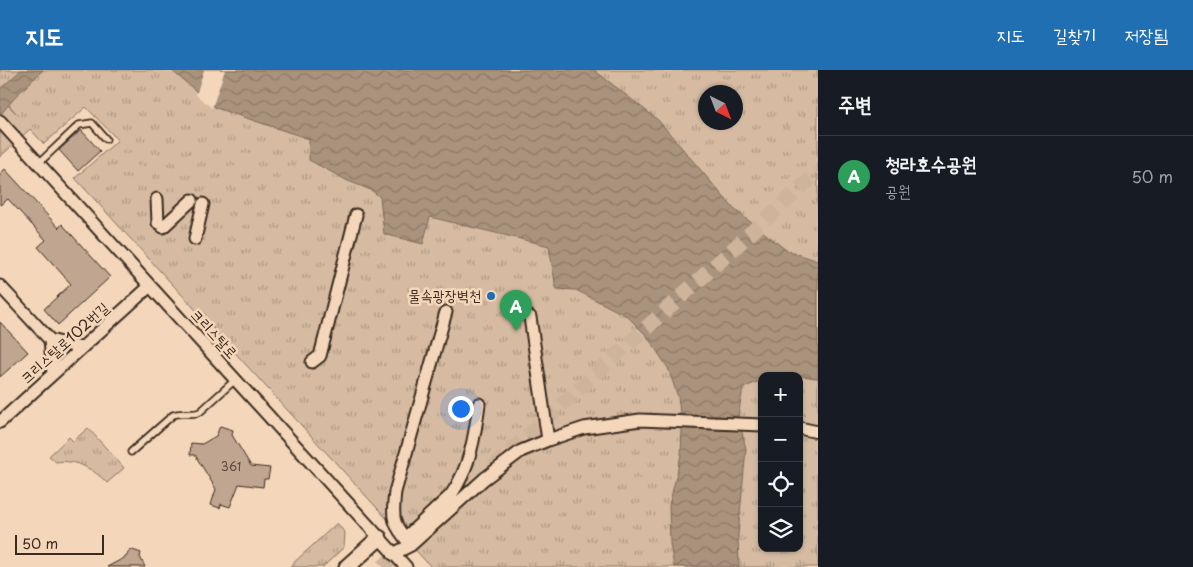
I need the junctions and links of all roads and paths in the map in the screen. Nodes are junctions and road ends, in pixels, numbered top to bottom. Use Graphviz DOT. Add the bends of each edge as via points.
graph roads {
  1 [pos="0,121"];
  2 [pos="106,139"];
  3 [pos="39,163"];
  4 [pos="157,198"];
  5 [pos="356,215"];
  6 [pos="195,239"];
  7 [pos="0,286"];
  8 [pos="150,286"];
  9 [pos="446,312"];
  10 [pos="530,317"];
  11 [pos="50,340"];
  12 [pos="82,348"];
  13 [pos="312,362"];
  14 [pos="53,374"];
  15 [pos="235,380"];
  16 [pos="478,404"];
  17 [pos="0,422"];
  18 [pos="757,424"];
  19 [pos="803,429"];
  20 [pos="818,432"];
  21 [pos="548,440"];
  22 [pos="131,452"];
  23 [pos="379,538"];
  24 [pos="408,542"];
  25 [pos="393,554"];
  26 [pos="347,567"];
  27 [pos="406,567"];
  1 -- 3 [label="street, 크리스탈로"];
  2 -- 3 [label="lane" via="92,123 79,125"];
  3 -- 8 [label="street, 크리스탈로"];
  4 -- 6 [label="street" via="160,225 197,202"];
  5 -- 13 [label="street" via="320,356"];
  7 -- 11 [label="street, 크리스탈로102번길"];
  8 -- 12 [label="street, 크리스탈로102번길"];
  8 -- 15 [label="street, 크리스탈로"];
  9 -- 24 [label="street" via="395,492 393,514 398,531"];
  10 -- 21 [label="street"];
  11 -- 12 [label="street"];
  11 -- 14 [label="street"];
  12 -- 14 [label="street, 크리스탈로102번길"];
  14 -- 17 [label="street, 크리스탈로102번길"];
  15 -- 22 [label="lane" via="200,412 174,415"];
  15 -- 23 [label="street, 크리스탈로"];
  16 -- 24 [label="street" via="471,451 456,488"];
  18 -- 21 [label="street" via="640,420 584,428"];
  19 -- 20 [label="street"];
  21 -- 24 [label="street" via="521,451"];
  23 -- 25 [label="street, 크리스탈로"];
  23 -- 26 [label="street"];
  24 -- 25 [label="street"];
  25 -- 27 [label="street, 크리스탈로"];
}
